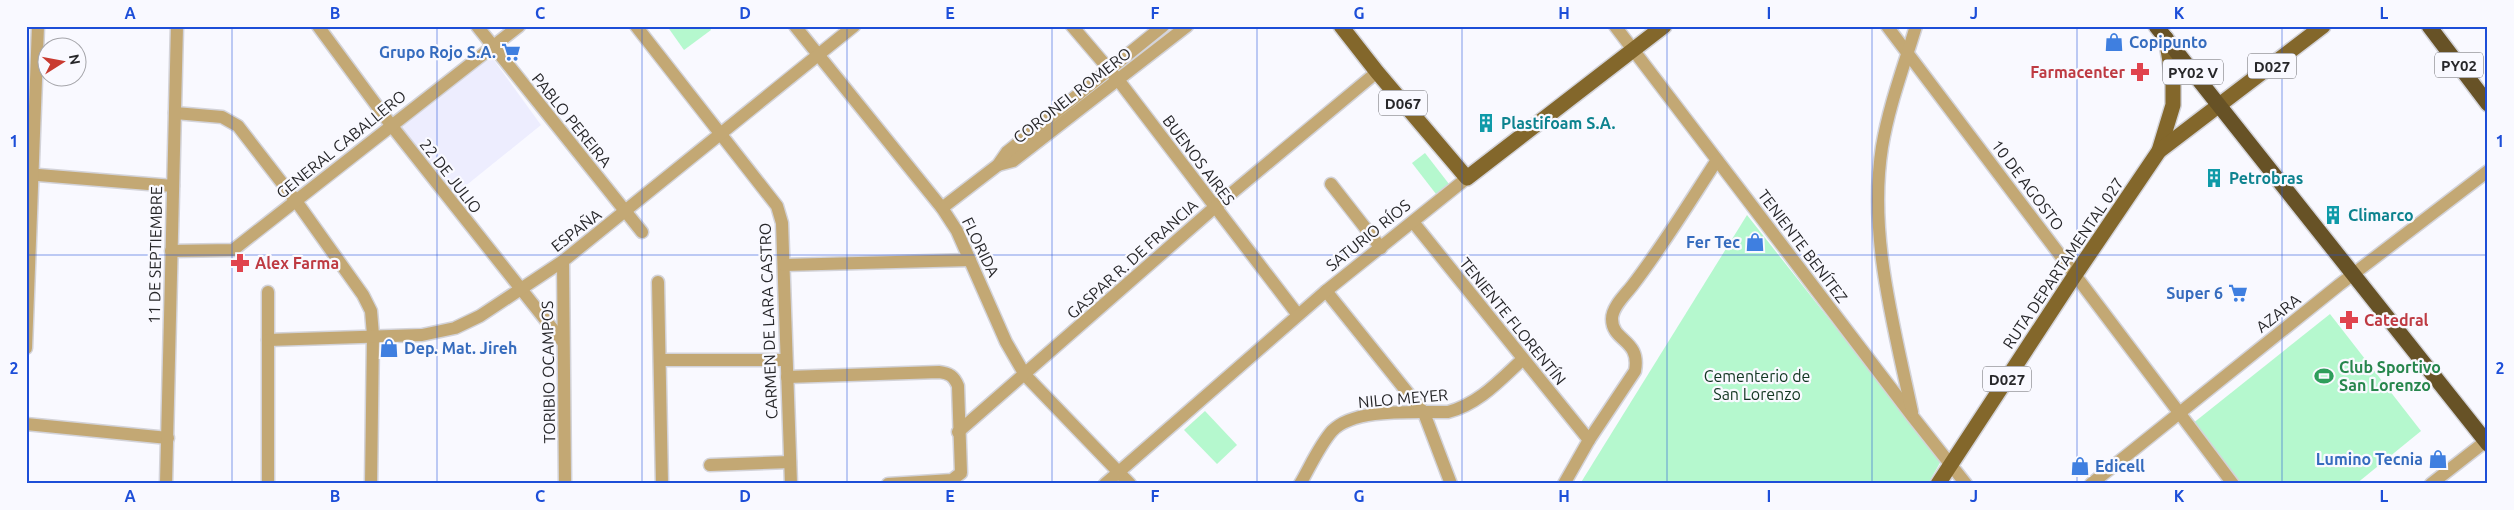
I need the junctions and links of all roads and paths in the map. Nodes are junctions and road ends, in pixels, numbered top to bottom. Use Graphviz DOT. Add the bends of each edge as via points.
graph roads {
  1 [pos="38,26"];
  2 [pos="177,26"];
  3 [pos="318,26"];
  4 [pos="477,26"];
  5 [pos="519,26"];
  6 [pos="636,26"];
  7 [pos="795,26"];
  8 [pos="854,26"];
  9 [pos="1072,26"];
  10 [pos="1163,26"];
  11 [pos="1187,26"];
  12 [pos="1341,26"];
  13 [pos="1615,26"];
  14 [pos="1664,26"];
  15 [pos="1887,26"];
  16 [pos="1916,26"];
  17 [pos="2323,26"];
  18 [pos="2429,26"];
  19 [pos="2161,32"];
  20 [pos="493,46"];
  21 [pos="1633,50"];
  22 [pos="818,54"];
  23 [pos="1908,54"];
  24 [pos="1108,71"];
  25 [pos="1377,72"];
  26 [pos="1119,81"];
  27 [pos="2488,104"];
  28 [pos="2221,106"];
  29 [pos="175,113"];
  30 [pos="391,125"];
  31 [pos="1049,126"];
  32 [pos="720,136"];
  33 [pos="2159,151"];
  34 [pos="1717,160"];
  35 [pos="2488,171"];
  36 [pos="29,175"];
  37 [pos="1467,178"];
  38 [pos="1331,184"];
  39 [pos="173,186"];
  40 [pos="296,201"];
  41 [pos="1215,207"];
  42 [pos="942,208"];
  43 [pos="625,212"];
  44 [pos="1413,222"];
  45 [pos="642,232"];
  46 [pos="1381,248"];
  47 [pos="171,251"];
  48 [pos="970,260"];
  49 [pos="563,261"];
  50 [pos="784,265"];
  51 [pos="2075,275"];
  52 [pos="2355,275"];
  53 [pos="658,282"];
  54 [pos="520,290"];
  55 [pos="1326,291"];
  56 [pos="268,292"];
  57 [pos="1298,315"];
  58 [pos="373,335"];
  59 [pos="268,340"];
  60 [pos="563,342"];
  61 [pos="26,348"];
  62 [pos="1523,359"];
  63 [pos="661,360"];
  64 [pos="786,360"];
  65 [pos="1025,375"];
  66 [pos="787,377"];
  67 [pos="2179,412"];
  68 [pos="1424,413"];
  69 [pos="1913,417"];
  70 [pos="26,424"];
  71 [pos="958,432"];
  72 [pos="168,438"];
  73 [pos="1589,440"];
  74 [pos="2487,443"];
  75 [pos="790,462"];
  76 [pos="710,464"];
  77 [pos="1951,466"];
  78 [pos="1118,473"];
  79 [pos="941,483"];
  80 [pos="166,484"];
  81 [pos="268,484"];
  82 [pos="371,484"];
  83 [pos="566,484"];
  84 [pos="662,484"];
  85 [pos="791,484"];
  86 [pos="888,484"];
  87 [pos="1105,484"];
  88 [pos="1130,484"];
  89 [pos="1300,484"];
  90 [pos="1451,484"];
  91 [pos="1564,484"];
  92 [pos="1938,484"];
  93 [pos="1966,484"];
  94 [pos="2091,484"];
  95 [pos="2233,484"];
  96 [pos="2431,484"];
  1 -- 36 [label="street"];
  2 -- 29 [label="street, 11 DE SEPTIEMBRE"];
  3 -- 30 [label="street, 22 DE JULIO"];
  4 -- 20 [label="street, PABLO PEREIRA"];
  5 -- 20 [label="street, GENERAL CABALLERO"];
  6 -- 32 [label="street, CARMEN DE LARA CASTRO"];
  7 -- 22 [label="street, FLORIDA"];
  8 -- 22 [label="street, ESPAÑA"];
  9 -- 24 [label="street, BUENOS AIRES"];
  10 -- 24 [label="street, CORONEL ROMERO"];
  11 -- 26 [label="street, CORONEL ROMERO"];
  12 -- 25 [label="main road, D067"];
  13 -- 21 [label="street, TENIENTE BENÍTEZ"];
  14 -- 21 [label="main road, SATURIO RÍOS"];
  15 -- 23 [label="street, 10 DE AGOSTO"];
  16 -- 23 [label="street"];
  17 -- 28 [label="main road, D027"];
  18 -- 27 [label="highway, PY02"];
  19 -- 28 [label="highway, PY02 V"];
  19 -- 33 [label="main road" via="2173,79 2173,105"];
  20 -- 30 [label="street, GENERAL CABALLERO"];
  20 -- 43 [label="street, PABLO PEREIRA"];
  21 -- 34 [label="street, TENIENTE BENÍTEZ"];
  21 -- 37 [label="main road, SATURIO RÍOS"];
  22 -- 32 [label="street, ESPAÑA"];
  22 -- 42 [label="street, FLORIDA"];
  23 -- 51 [label="street, 10 DE AGOSTO"];
  23 -- 69 [label="street" via="1889,110 1882,148 1878,223"];
  24 -- 26 [label="street, BUENOS AIRES"];
  24 -- 31 [label="street, CORONEL ROMERO"];
  25 -- 37 [label="main road, D067"];
  25 -- 41 [label="street, GASPAR R. DE FRANCIA"];
  26 -- 31 [label="street, CORONEL ROMERO"];
  26 -- 41 [label="street, BUENOS AIRES"];
  28 -- 33 [label="main road, RUTA DEPARTAMENTAL 027 / D027"];
  28 -- 52 [label="highway, PY02 V" via="2273,176"];
  29 -- 39 [label="street, 11 DE SEPTIEMBRE"];
  29 -- 40 [label="street" via="222,118 238,126"];
  30 -- 40 [label="street, GENERAL CABALLERO"];
  30 -- 54 [label="street, 22 DE JULIO"];
  31 -- 42 [label="street, CORONEL ROMERO" via="1007,152 998,165"];
  32 -- 43 [label="street, ESPAÑA"];
  32 -- 50 [label="street, CARMEN DE LARA CASTRO" via="777,206 782,223"];
  33 -- 51 [label="main road, RUTA DEPARTAMENTAL 027 / D027"];
  34 -- 69 [label="street, TENIENTE BENÍTEZ"];
  34 -- 73 [label="street" via="1612,318 1615,330 1635,351 1636,366"];
  35 -- 52 [label="street, AZARA"];
  36 -- 39 [label="street"];
  36 -- 61 [label="street"];
  37 -- 44 [label="street, SATURIO RÍOS"];
  38 -- 46 [label="street"];
  39 -- 47 [label="street, 11 DE SEPTIEMBRE"];
  40 -- 47 [label="street, GENERAL CABALLERO" via="233,250"];
  40 -- 58 [label="street" via="363,294 370,311"];
  41 -- 57 [label="street, BUENOS AIRES"];
  41 -- 65 [label="street, GASPAR R. DE FRANCIA"];
  42 -- 48 [label="street, FLORIDA"];
  43 -- 45 [label="street, PABLO PEREIRA"];
  43 -- 49 [label="street, ESPAÑA"];
  44 -- 46 [label="street, SATURIO RÍOS"];
  44 -- 62 [label="street, TENIENTE FLORENTÍN"];
  46 -- 55 [label="street, SATURIO RÍOS"];
  47 -- 72 [label="street, 11 DE SEPTIEMBRE"];
  48 -- 50 [label="street"];
  48 -- 65 [label="street, FLORIDA" via="1006,342"];
  49 -- 54 [label="street, ESPAÑA"];
  49 -- 60 [label="street, TORIBIO OCAMPOS"];
  50 -- 64 [label="street, CARMEN DE LARA CASTRO"];
  51 -- 67 [label="street, 10 DE AGOSTO"];
  51 -- 77 [label="main road, RUTA DEPARTAMENTAL 027 / D027"];
  52 -- 67 [label="street, AZARA"];
  52 -- 74 [label="highway, PY02 V"];
  53 -- 63 [label="street"];
  54 -- 58 [label="street, ESPAÑA" via="455,328 422,335"];
  54 -- 60 [label="street, 22 DE JULIO"];
  55 -- 57 [label="street, SATURIO RÍOS"];
  55 -- 68 [label="street"];
  56 -- 59 [label="street"];
  57 -- 78 [label="street, SATURIO RÍOS"];
  58 -- 59 [label="street, ESPAÑA"];
  58 -- 82 [label="street"];
  59 -- 81 [label="street"];
  60 -- 83 [label="street, TORIBIO OCAMPOS"];
  62 -- 68 [label="street, NILO MEYER" via="1480,398 1461,409"];
  62 -- 73 [label="street, TENIENTE FLORENTÍN"];
  63 -- 64 [label="street"];
  63 -- 84 [label="street"];
  64 -- 66 [label="street, CARMEN DE LARA CASTRO"];
  65 -- 71 [label="street, GASPAR R. DE FRANCIA"];
  65 -- 78 [label="street, FLORIDA"];
  66 -- 71 [label="street" via="948,373 958,386"];
  66 -- 75 [label="street, CARMEN DE LARA CASTRO"];
  67 -- 94 [label="street, AZARA"];
  67 -- 95 [label="street, 10 DE AGOSTO"];
  68 -- 89 [label="street, NILO MEYER" via="1366,415 1346,421 1332,432"];
  68 -- 90 [label="street"];
  69 -- 77 [label="street, TENIENTE BENÍTEZ"];
  70 -- 72 [label="street"];
  71 -- 79 [label="street" via="961,473"];
  72 -- 80 [label="street, 11 DE SEPTIEMBRE"];
  73 -- 91 [label="street"];
  74 -- 96 [label="street"];
  75 -- 76 [label="street"];
  75 -- 85 [label="street, CARMEN DE LARA CASTRO"];
  77 -- 92 [label="main road, RUTA DEPARTAMENTAL 027 / D027"];
  77 -- 93 [label="street, TENIENTE BENÍTEZ"];
  78 -- 87 [label="street, SATURIO RÍOS"];
  78 -- 88 [label="street, FLORIDA"];
  79 -- 86 [label="street"];
}
